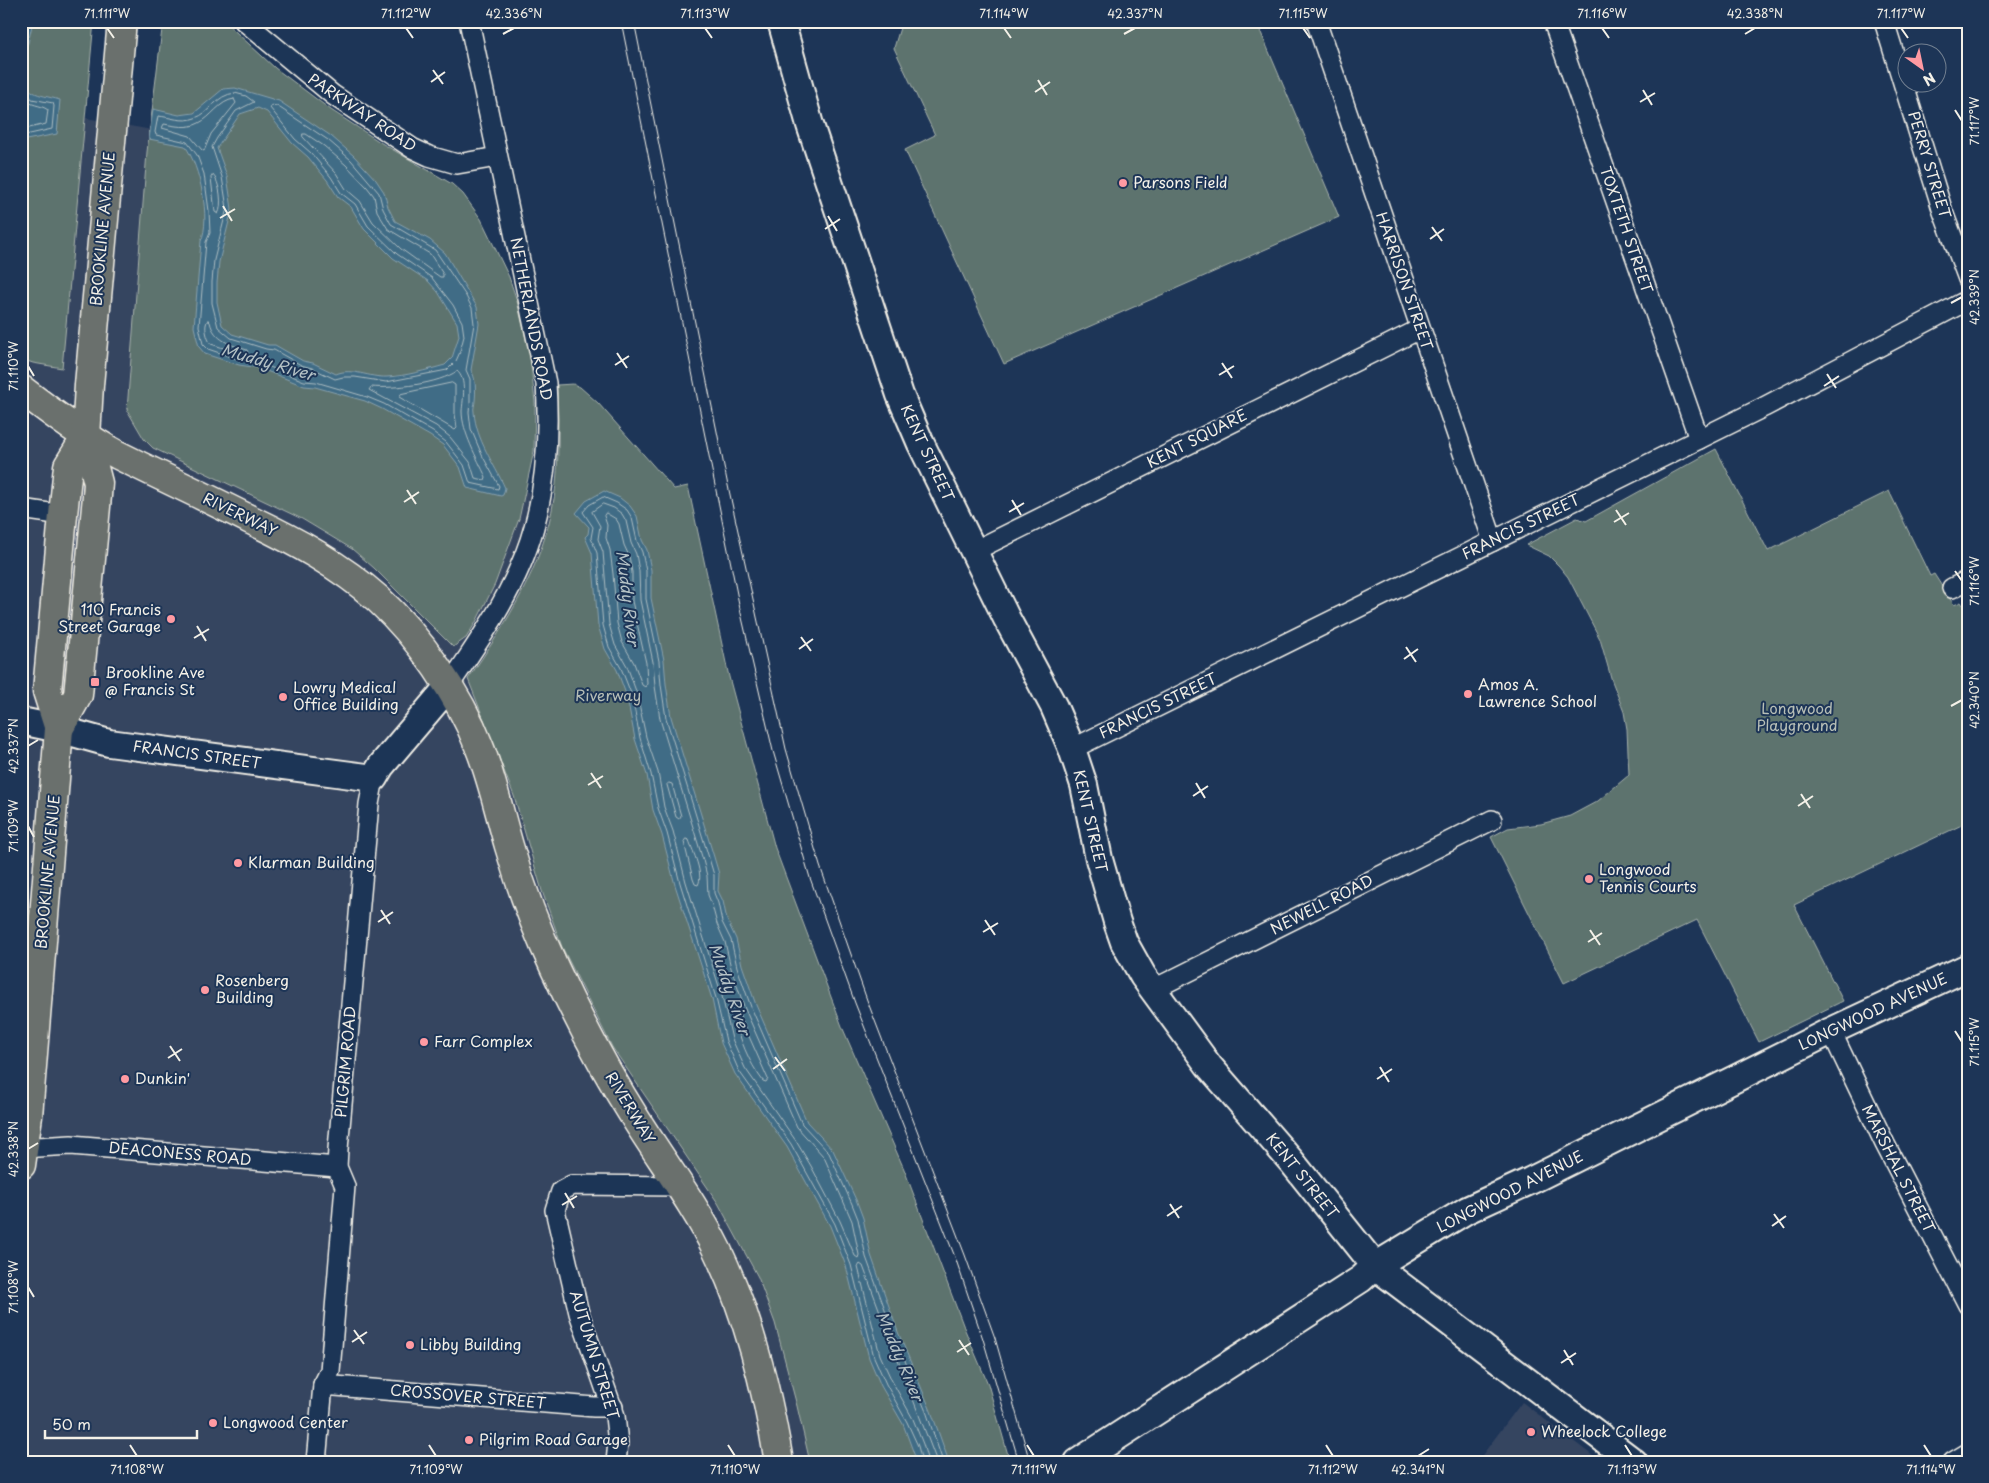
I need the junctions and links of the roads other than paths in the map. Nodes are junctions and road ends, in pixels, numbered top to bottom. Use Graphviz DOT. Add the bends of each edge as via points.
graph roads {
  1 [pos="122,21"];
  2 [pos="244,21"];
  3 [pos="469,21"];
  4 [pos="781,21"];
  5 [pos="1316,21"];
  6 [pos="1553,21"];
  7 [pos="1884,21"];
  8 [pos="497,157"];
  9 [pos="1968,279"];
  10 [pos="1968,300"];
  11 [pos="1420,329"];
  12 [pos="21,389"];
  13 [pos="86,437"];
  14 [pos="1699,439"];
  15 [pos="21,509"];
  16 [pos="63,515"];
  17 [pos="1493,541"];
  18 [pos="974,551"];
  19 [pos="448,687"];
  20 [pos="21,721"];
  21 [pos="59,729"];
  22 [pos="1072,749"];
  23 [pos="374,778"];
  24 [pos="1492,820"];
  25 [pos="1968,966"];
  26 [pos="1152,990"];
  27 [pos="1832,1031"];
  28 [pos="22,1154"];
  29 [pos="337,1167"];
  30 [pos="679,1186"];
  31 [pos="1375,1266"];
  32 [pos="1968,1305"];
  33 [pos="323,1384"];
  34 [pos="613,1407"];
  35 [pos="1968,1453"];
  36 [pos="1082,1460"];
  37 [pos="316,1462"];
  38 [pos="616,1462"];
  39 [pos="780,1462"];
  40 [pos="1634,1462"];
  41 [pos="1953,1462"];
  1 -- 13 [label="highway, BROOKLINE AVENUE"];
  2 -- 8 [label="street, PARKWAY ROAD" via="333,95 412,148 457,164"];
  3 -- 8 [label="street, NETHERLANDS ROAD"];
  4 -- 18 [label="street, KENT STREET" via="810,125 900,395"];
  5 -- 11 [label="street, HARRISON STREET"];
  6 -- 14 [label="street, TOXTETH STREET"];
  7 -- 9 [label="street, PERRY STREET" via="1943,212"];
  8 -- 19 [label="street, NETHERLANDS ROAD" via="546,384 546,469 534,526 513,581 485,632"];
  10 -- 14 [label="street, FRANCIS STREET"];
  11 -- 17 [label="street, HARRISON STREET"];
  11 -- 18 [label="street, KENT SQUARE"];
  12 -- 13 [label="highway, RIVERWAY"];
  13 -- 16 [label="highway, BROOKLINE AVENUE" via="68,466"];
  13 -- 19 [label="highway, RIVERWAY" via="290,540 344,572 389,611"];
  13 -- 21 [label="highway, BROOKLINE AVENUE" via="98,483 78,696"];
  14 -- 17 [label="street, FRANCIS STREET"];
  15 -- 16 [label="street"];
  16 -- 21 [label="highway, BROOKLINE AVENUE" via="47,691"];
  17 -- 22 [label="street, FRANCIS STREET"];
  18 -- 22 [label="street, KENT STREET"];
  19 -- 23 [label="street, PILGRIM ROAD"];
  19 -- 30 [label="highway, RIVERWAY" via="480,749 518,878 554,968 606,1070"];
  20 -- 21 [label="street, FRANCIS STREET"];
  21 -- 23 [label="street, FRANCIS STREET" via="109,743"];
  21 -- 28 [label="highway, BROOKLINE AVENUE"];
  22 -- 26 [label="street, KENT STREET" via="1084,785 1099,859 1117,922 1131,956"];
  23 -- 29 [label="street, PILGRIM ROAD" via="369,804"];
  24 -- 26 [label="street, NEWELL ROAD"];
  25 -- 27 [label="street, LONGWOOD AVENUE"];
  26 -- 31 [label="street, KENT STREET" via="1209,1066 1292,1162"];
  27 -- 31 [label="street, LONGWOOD AVENUE" via="1467,1210"];
  27 -- 32 [label="street, MARSHAL STREET" via="1885,1144"];
  28 -- 29 [label="street, DEACONESS ROAD" via="71,1145"];
  29 -- 33 [label="street, PILGRIM ROAD" via="345,1186 330,1371"];
  30 -- 34 [label="street, AUTUMN STREET" via="572,1185 562,1191 557,1201 555,1210 579,1313"];
  30 -- 39 [label="highway, RIVERWAY" via="715,1246 739,1303 760,1371"];
  31 -- 36 [label="street, LONGWOOD AVENUE" via="1361,1279"];
  31 -- 40 [label="street, KENT STREET"];
  33 -- 34 [label="street, CROSSOVER STREET"];
  33 -- 37 [label="street, PILGRIM ROAD"];
  34 -- 38 [label="street, AUTUMN STREET" via="618,1443"];
  35 -- 41 [label="street"];
}
